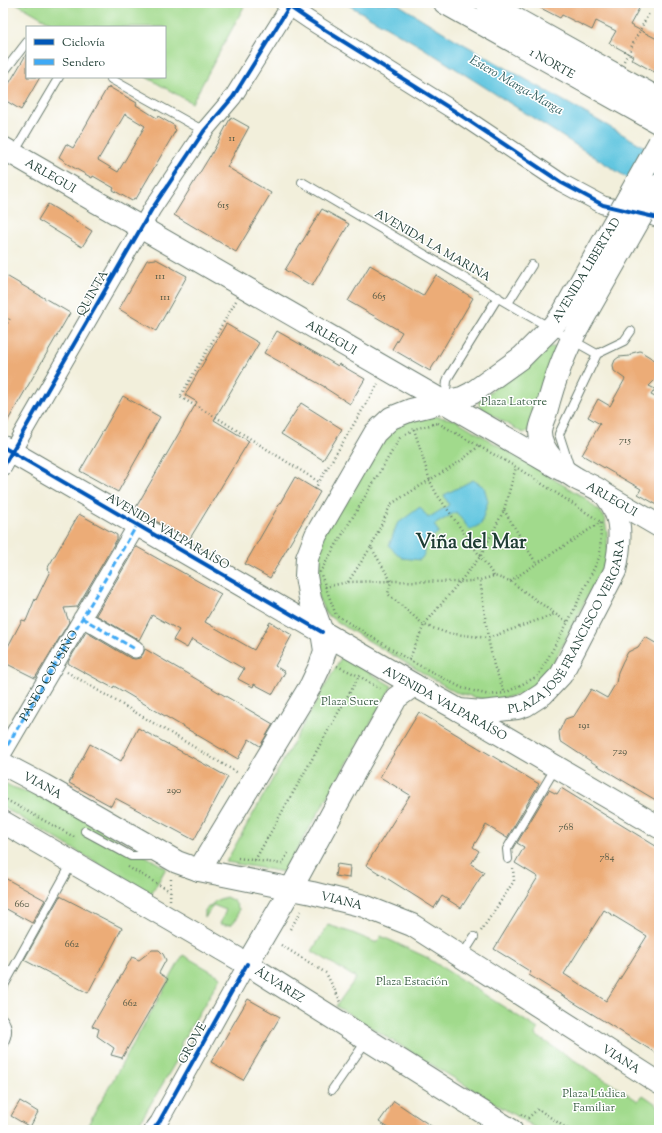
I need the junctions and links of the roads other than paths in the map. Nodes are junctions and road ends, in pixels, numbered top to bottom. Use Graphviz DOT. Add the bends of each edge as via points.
graph roads {
  1 [pos="445,3"];
  2 [pos="487,3"];
  3 [pos="286,5"];
  4 [pos="26,43"];
  5 [pos="3,73"];
  6 [pos="58,78"];
  7 [pos="111,79"];
  8 [pos="659,99"];
  9 [pos="659,123"];
  10 [pos="204,131"];
  11 [pos="659,143"];
  12 [pos="8,151"];
  13 [pos="302,182"];
  14 [pos="659,185"];
  15 [pos="659,219"];
  16 [pos="141,228"];
  17 [pos="532,264"];
  18 [pos="498,297"];
  19 [pos="508,303"];
  20 [pos="566,326"];
  21 [pos="631,331"];
  22 [pos="597,354"];
  23 [pos="444,402"];
  24 [pos="6,456"];
  25 [pos="572,476"];
  26 [pos="604,494"];
  27 [pos="137,525"];
  28 [pos="659,526"];
  29 [pos="82,618"];
  30 [pos="322,632"];
  31 [pos="135,649"];
  32 [pos="414,686"];
  33 [pos="459,710"];
  34 [pos="3,753"];
  35 [pos="3,764"];
  36 [pos="556,767"];
  37 [pos="3,822"];
  38 [pos="659,827"];
  39 [pos="85,831"];
  40 [pos="165,855"];
  41 [pos="508,859"];
  42 [pos="204,861"];
  43 [pos="72,862"];
  44 [pos="291,889"];
  45 [pos="474,937"];
  46 [pos="462,957"];
  47 [pos="247,964"];
  48 [pos="3,987"];
  49 [pos="3,1019"];
  50 [pos="367,1039"];
  51 [pos="3,1044"];
  52 [pos="659,1083"];
  53 [pos="332,1090"];
  54 [pos="513,1120"];
  55 [pos="153,1130"];
  1 -- 9 [label="main road, 1 NORTE"];
  2 -- 8 [label="main road, 1 NORTE"];
  3 -- 10 [label="street, QUINTA" via="233,97"];
  3 -- 15 [label="street" via="562,183 603,205"];
  4 -- 5 [label="lane"];
  6 -- 12 [label="lane"];
  7 -- 10 [label="lane"];
  10 -- 16 [label="street, QUINTA"];
  11 -- 20 [label="main road, AVENIDA LIBERTAD, bridge"];
  12 -- 16 [label="main road, ARLEGUI"];
  13 -- 18 [label="lane, AVENIDA LA MARINA"];
  14 -- 20 [label="main road, AVENIDA LIBERTAD, bridge"];
  16 -- 23 [label="main road, ARLEGUI"];
  16 -- 24 [label="street, QUINTA"];
  17 -- 19 [label="lane"];
  18 -- 19 [label="lane, AVENIDA LA MARINA"];
  18 -- 23 [label="lane" via="449,376"];
  19 -- 20 [label="lane, AVENIDA LA MARINA"];
  20 -- 22 [label="lane, AVENIDA LA MARINA"];
  20 -- 23 [label="main road" via="472,393"];
  20 -- 25 [label="main road" via="564,353 540,432 547,452"];
  21 -- 22 [label="lane" via="624,341"];
  22 -- 25 [label="lane" via="559,434"];
  23 -- 25 [label="main road, ARLEGUI"];
  23 -- 30 [label="main road" via="410,410 391,418 375,433 316,535 307,558 306,576 318,593"];
  24 -- 27 [label="main road, AVENIDA VALPARAÍSO"];
  25 -- 26 [label="main road, ARLEGUI"];
  26 -- 28 [label="main road, ARLEGUI"];
  26 -- 33 [label="main road, PLAZA JOSÉ FRANCISCO VERGARA" via="615,511 610,525 619,554 615,571 561,675 544,694 526,705 511,700 482,712"];
  27 -- 29 [label="street, PASEO COUSIÑO"];
  27 -- 30 [label="main road, AVENIDA VALPARAÍSO"];
  29 -- 31 [label="street, PASEO COUSIÑO"];
  29 -- 34 [label="street, PASEO COUSIÑO"];
  30 -- 32 [label="main road, AVENIDA VALPARAÍSO"];
  30 -- 42 [label="main road" via="325,651 311,685"];
  32 -- 33 [label="main road, AVENIDA VALPARAÍSO"];
  32 -- 44 [label="main road" via="396,698"];
  33 -- 36 [label="main road, AVENIDA VALPARAÍSO"];
  35 -- 40 [label="main road, VIANA"];
  36 -- 38 [label="main road, AVENIDA VALPARAÍSO"];
  36 -- 41 [label="lane" via="507,849"];
  37 -- 43 [label="main road, ÁLVAREZ"];
  39 -- 40 [label="lane" via="131,856"];
  40 -- 42 [label="main road, VIANA" via="177,862"];
  42 -- 44 [label="main road, VIANA"];
  43 -- 47 [label="main road, ÁLVAREZ"];
  43 -- 48 [label="lane"];
  44 -- 46 [label="main road, VIANA" via="364,906 412,925"];
  44 -- 47 [label="main road"];
  45 -- 46 [label="lane"];
  46 -- 52 [label="main road, VIANA"];
  47 -- 50 [label="main road, ÁLVAREZ"];
  47 -- 55 [label="street, GROVE" via="160,1122"];
  49 -- 51 [label="lane" via="8,1036"];
  50 -- 53 [label="lane"];
  50 -- 54 [label="main road, ÁLVAREZ"];
}
